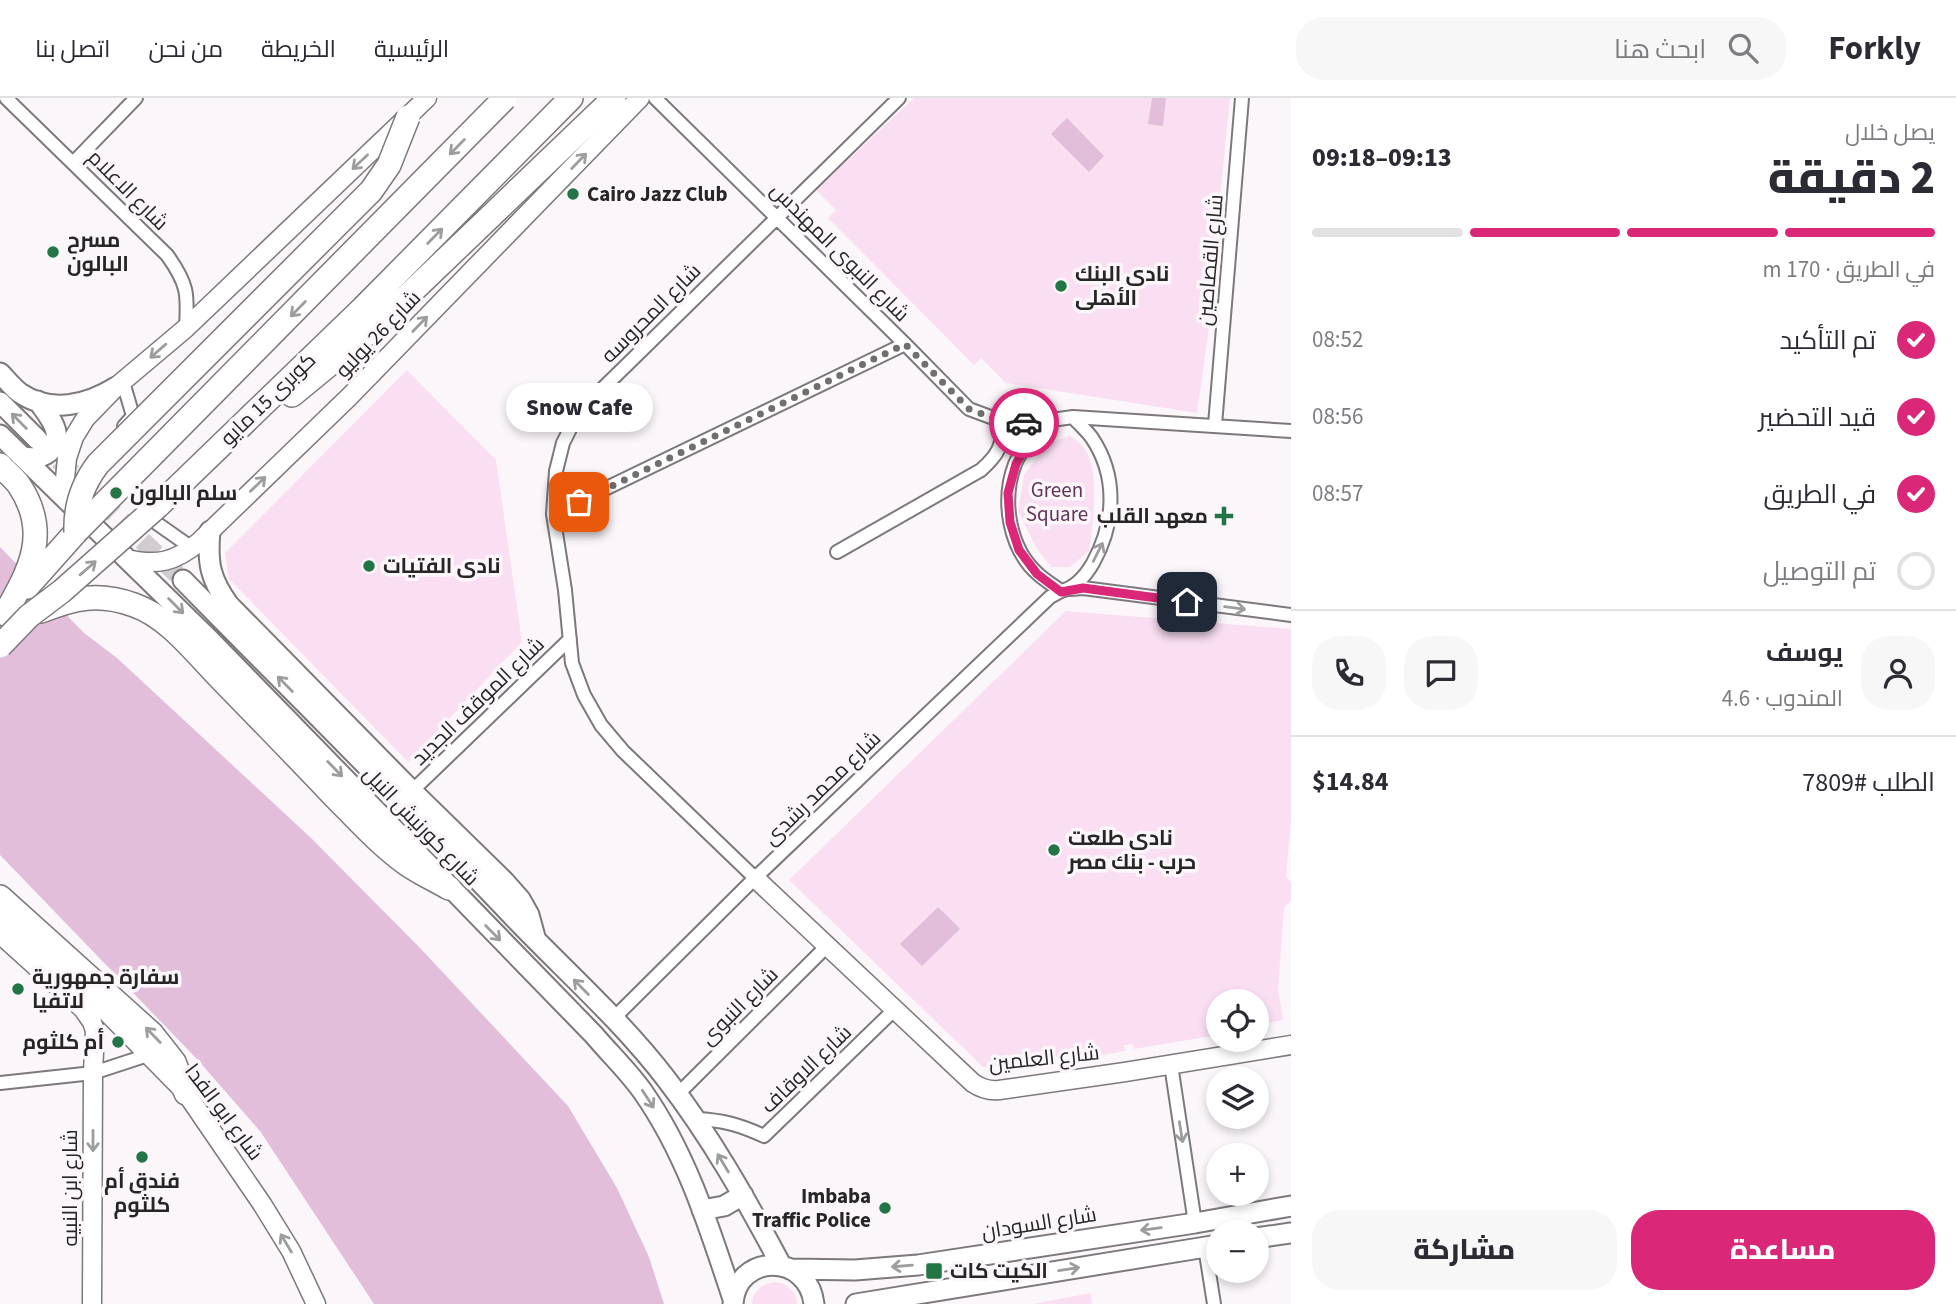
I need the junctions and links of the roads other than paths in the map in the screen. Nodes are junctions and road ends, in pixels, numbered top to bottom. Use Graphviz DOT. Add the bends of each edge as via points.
graph roads {
  1 [pos="6,98"];
  2 [pos="136,98"];
  3 [pos="428,98"];
  4 [pos="505,98"];
  5 [pos="571,98"];
  6 [pos="614,98"];
  7 [pos="640,98"];
  8 [pos="656,98"];
  9 [pos="899,98"];
  10 [pos="1242,98"];
  11 [pos="408,117"];
  12 [pos="74,162"];
  13 [pos="777,217"];
  14 [pos="186,328"];
  15 [pos="905,344"];
  16 [pos="0,373"];
  17 [pos="120,384"];
  18 [pos="38,401"];
  19 [pos="0,402"];
  20 [pos="250,417"];
  21 [pos="1073,417"];
  22 [pos="1054,419"];
  23 [pos="1004,422"];
  24 [pos="1215,425"];
  25 [pos="121,429"];
  26 [pos="1291,431"];
  27 [pos="0,435"];
  28 [pos="38,440"];
  29 [pos="9,465"];
  30 [pos="98,483"];
  31 [pos="67,501"];
  32 [pos="553,514"];
  33 [pos="155,522"];
  34 [pos="210,531"];
  35 [pos="76,532"];
  36 [pos="192,548"];
  37 [pos="837,552"];
  38 [pos="127,559"];
  39 [pos="183,580"];
  40 [pos="1066,590"];
  41 [pos="1291,615"];
  42 [pos="3,616"];
  43 [pos="29,616"];
  44 [pos="570,639"];
  45 [pos="0,646"];
  46 [pos="412,791"];
  47 [pos="755,878"];
  48 [pos="449,888"];
  49 [pos="0,897"];
  50 [pos="0,917"];
  51 [pos="0,933"];
  52 [pos="536,942"];
  53 [pos="827,946"];
  54 [pos="895,1009"];
  55 [pos="613,1019"];
  56 [pos="1291,1045"];
  57 [pos="148,1055"];
  58 [pos="1171,1065"];
  59 [pos="93,1073"];
  60 [pos="0,1083"];
  61 [pos="186,1093"];
  62 [pos="678,1094"];
  63 [pos="696,1119"];
  64 [pos="743,1195"];
  65 [pos="1291,1206"];
  66 [pos="702,1210"];
  67 [pos="1195,1223"];
  68 [pos="1291,1233"];
  69 [pos="1269,1236"];
  70 [pos="1206,1247"];
  71 [pos="786,1267"];
  72 [pos="1213,1283"];
  73 [pos="733,1301"];
  74 [pos="861,1303"];
  75 [pos="92,1304"];
  76 [pos="316,1304"];
  77 [pos="814,1304"];
  78 [pos="1214,1304"];
  1 -- 12 [label="street, شارع الاعلام"];
  2 -- 12 [label="street"];
  3 -- 11 [label="street"];
  4 -- 30 [label="highway, كوبرى 15 مايو, one-way, bridge"];
  20 -- 5 [label="highway, كوبرى 15 مايو, one-way"];
  6 -- 20 [label="highway" via="376,326 284,401"];
  34 -- 7 [label="street, شارع 26 يوليو, one-way" via="349,397"];
  8 -- 13 [label="street, شارع النبوى المهندس"];
  9 -- 13 [label="street, شارع المحروسه"];
  10 -- 24 [label="street, شارع القصاصين"];
  11 -- 14 [label="street, one-way"];
  11 -- 30 [label="highway, bridge" via="395,153 371,191 98,464"];
  12 -- 14 [label="street, شارع الاعلام" via="176,268 187,296"];
  13 -- 15 [label="street, شارع النبوى المهندس"];
  13 -- 32 [label="street, شارع المحروسه" via="576,417 556,471"];
  14 -- 17 [label="street, one-way"];
  15 -- 23 [label="street, شارع النبوى المهندس" via="969,409"];
  15 -- 32 [label="street"];
  16 -- 18 [label="main road" via="20,393"];
  17 -- 18 [label="main road" via="79,404"];
  17 -- 25 [label="street" via="133,416"];
  17 -- 31 [label="street" via="85,419 74,438 67,458"];
  18 -- 29 [label="main road" via="56,430 56,441 42,457"];
  28 -- 19 [label="main road, one-way"];
  43 -- 20 [label="highway, كوبرى 15 مايو, one-way, bridge" via="136,526"];
  21 -- 22 [label="street"];
  21 -- 24 [label="street"];
  40 -- 21 [label="street, one-way" via="1089,569 1110,518 1111,490 1104,463 1092,438"];
  22 -- 23 [label="street, شارع النبوى المهندس"];
  22 -- 40 [label="street" via="1031,438 1016,464 1008,493 1010,522 1019,550 1037,574"];
  23 -- 37 [label="street" via="1003,442 995,458 981,470"];
  24 -- 26 [label="street"];
  27 -- 29 [label="main road, شارع كورنيش النيل"];
  29 -- 31 [label="main road, شارع كورنيش النيل"];
  29 -- 42 [label="highway" via="30,505 35,529 34,554 26,577"];
  30 -- 35 [label="highway, كوبرى 15 مايو, bridge"];
  30 -- 35 [label="highway, bridge" via="83,486"];
  31 -- 38 [label="main road, شارع كورنيش النيل"];
  32 -- 44 [label="street, شارع المحروسه"];
  33 -- 36 [label="street"];
  34 -- 36 [label="street, شارع 26 يوليو"];
  34 -- 46 [label="main road" via="208,553 218,591"];
  35 -- 42 [label="highway, كوبرى 15 مايو"];
  36 -- 38 [label="street, شارع 26 يوليو" via="158,563"];
  38 -- 48 [label="main road, شارع كورنيش النيل, one-way"];
  52 -- 39 [label="main road, شارع كورنيش النيل, one-way"];
  40 -- 41 [label="street, one-way" via="1083,588"];
  40 -- 47 [label="street, شارع محمد رشدى" via="1050,597"];
  43 -- 45 [label="highway, كوبرى 15 مايو, bridge"];
  43 -- 48 [label="highway, bridge" via="69,600 91,597 135,605 155,615 357,819 407,864"];
  44 -- 46 [label="street, شارع الموقف الجديد"];
  44 -- 47 [label="street, شارع المحروسه" via="572,663 601,725"];
  46 -- 52 [label="main road" via="520,899"];
  47 -- 53 [label="street, شارع العلمين"];
  47 -- 55 [label="street, شارع محمد رشدى"];
  48 -- 66 [label="main road, شارع كورنيش النيل, one-way" via="642,1090 682,1158"];
  61 -- 49 [label="highway, one-way" via="174,1062 152,1034"];
  50 -- 57 [label="street, شارع ابو الفدا" via="84,989"];
  51 -- 59 [label="street" via="92,1022"];
  55 -- 52 [label="main road, شارع كورنيش النيل, one-way"];
  53 -- 54 [label="street, شارع العلمين"];
  53 -- 62 [label="street, شارع النبوى"];
  54 -- 58 [label="street, شارع العلمين" via="973,1083 990,1091"];
  54 -- 63 [label="street, شارع الاوقاف" via="764,1136 720,1120"];
  55 -- 62 [label="main road, شارع كورنيش النيل"];
  56 -- 58 [label="street, شارع العلمين"];
  57 -- 59 [label="street"];
  57 -- 61 [label="street, شارع ابو الفدا"];
  58 -- 67 [label="street, one-way"];
  59 -- 60 [label="street"];
  59 -- 75 [label="street, شارع ابن النبيه, one-way"];
  76 -- 61 [label="street, شارع ابو الفدا, one-way" via="284,1239"];
  62 -- 63 [label="main road, شارع كورنيش النيل"];
  64 -- 63 [label="main road, شارع كورنيش النيل, one-way"];
  64 -- 66 [label="main road" via="724,1206"];
  64 -- 71 [label="main road, شارع كورنيش النيل"];
  65 -- 67 [label="main road, شارع السودان"];
  66 -- 73 [label="main road, شارع كورنيش النيل"];
  67 -- 71 [label="main road, شارع السودان, one-way" via="918,1265 855,1270"];
  68 -- 69 [label="main road"];
  74 -- 70 [label="main road, one-way"];
  71 -- 73 [label="main road, شارع السودان" via="768,1265 745,1276"];
  71 -- 77 [label="main road, شارع كورنيش النيل" via="803,1277"];
  72 -- 78 [label="street"];
}
